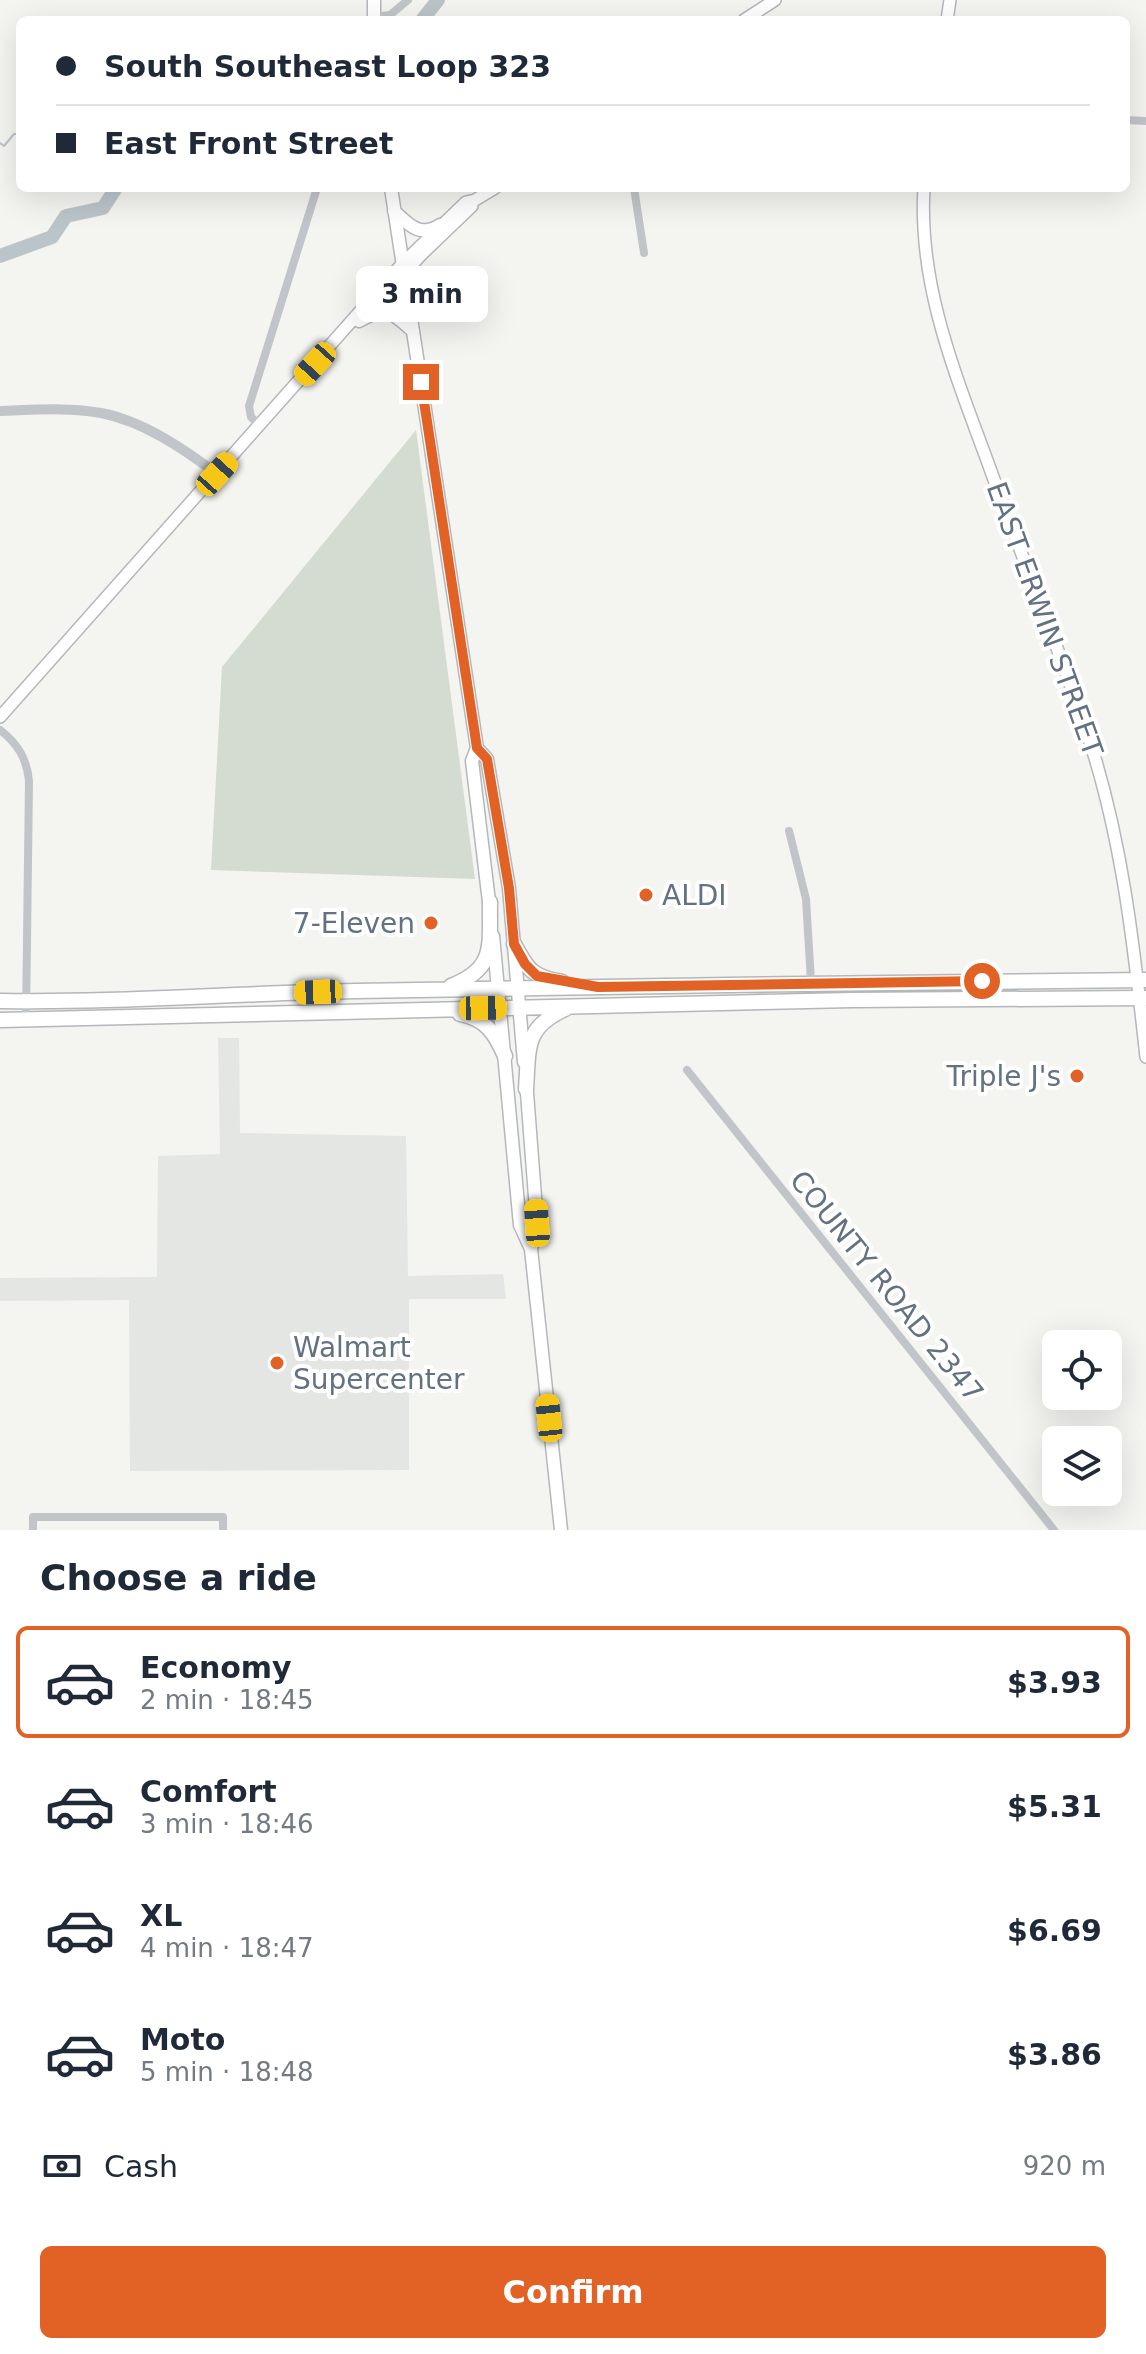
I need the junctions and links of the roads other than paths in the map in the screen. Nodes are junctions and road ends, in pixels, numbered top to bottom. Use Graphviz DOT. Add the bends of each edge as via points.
graph roads {
  1 [pos="408,0"];
  2 [pos="775,0"];
  3 [pos="385,16"];
  4 [pos="750,16"];
  5 [pos="316,192"];
  6 [pos="392,192"];
  7 [pos="488,192"];
  8 [pos="635,192"];
  9 [pos="924,192"];
  10 [pos="475,200"];
  11 [pos="394,211"];
  12 [pos="440,225"];
  13 [pos="644,253"];
  14 [pos="404,269"];
  15 [pos="359,321"];
  16 [pos="413,331"];
  17 [pos="333,343"];
  18 [pos="0,411"];
  19 [pos="260,426"];
  20 [pos="217,474"];
  21 [pos="0,717"];
  22 [pos="0,730"];
  23 [pos="477,748"];
  24 [pos="789,831"];
  25 [pos="490,902"];
  26 [pos="514,944"];
  27 [pos="1142,980"];
  28 [pos="811,982"];
  29 [pos="598,987"];
  30 [pos="444,989"];
  31 [pos="499,989"];
  32 [pos="519,989"];
  33 [pos="230,995"];
  34 [pos="1143,998"];
  35 [pos="0,1001"];
  36 [pos="27,1002"];
  37 [pos="520,1007"];
  38 [pos="570,1007"];
  39 [pos="501,1008"];
  40 [pos="436,1009"];
  41 [pos="230,1014"];
  42 [pos="0,1020"];
  43 [pos="26,1020"];
  44 [pos="505,1056"];
  45 [pos="1146,1057"];
  46 [pos="687,1070"];
  47 [pos="526,1089"];
  48 [pos="531,1249"];
  49 [pos="127,1517"];
  50 [pos="33,1530"];
  51 [pos="127,1530"];
  52 [pos="223,1530"];
  53 [pos="561,1530"];
  54 [pos="1054,1530"];
  1 -- 3 [label="street"];
  2 -- 4 [label="main road"];
  5 -- 19 [label="street" via="249,406"];
  6 -- 11 [label="main road"];
  7 -- 10 [label="main road"];
  8 -- 13 [label="street"];
  9 -- 27 [label="main road, EAST ERWIN STREET" via="926,254 939,323 1100,773"];
  10 -- 12 [label="main road"];
  10 -- 14 [label="main road"];
  11 -- 12 [label="main road" via="418,231"];
  11 -- 14 [label="main road"];
  12 -- 14 [label="main road"];
  14 -- 15 [label="main road"];
  14 -- 16 [label="main road"];
  14 -- 17 [label="main road"];
  15 -- 16 [label="main road" via="384,310"];
  15 -- 17 [label="main road"];
  16 -- 23 [label="main road"];
  17 -- 19 [label="main road"];
  18 -- 20 [label="street" via="81,411 115,417 182,448"];
  19 -- 20 [label="main road"];
  20 -- 21 [label="main road"];
  22 -- 36 [label="street" via="19,748 29,781"];
  23 -- 25 [label="main road" via="472,761"];
  23 -- 26 [label="main road" via="487,759"];
  24 -- 28 [label="street" via="806,899"];
  25 -- 30 [label="highway" via="486,962 473,977"];
  25 -- 31 [label="main road"];
  26 -- 29 [label="highway" via="537,976"];
  26 -- 32 [label="main road"];
  27 -- 28 [label="highway"];
  27 -- 34 [label="main road, EAST ERWIN STREET"];
  28 -- 29 [label="highway"];
  29 -- 32 [label="highway"];
  30 -- 31 [label="highway"];
  30 -- 33 [label="highway"];
  31 -- 32 [label="highway"];
  31 -- 39 [label="main road"];
  32 -- 37 [label="main road"];
  33 -- 36 [label="highway"];
  33 -- 41 [label="highway"];
  34 -- 38 [label="highway"];
  34 -- 45 [label="main road, EAST ERWIN STREET"];
  35 -- 36 [label="highway"];
  36 -- 43 [label="street"];
  37 -- 38 [label="highway"];
  37 -- 39 [label="highway"];
  37 -- 47 [label="main road"];
  38 -- 47 [label="highway" via="534,1031"];
  39 -- 40 [label="highway"];
  39 -- 44 [label="main road"];
  40 -- 41 [label="highway"];
  40 -- 44 [label="highway" via="483,1022"];
  41 -- 43 [label="highway"];
  42 -- 43 [label="highway"];
  44 -- 48 [label="main road" via="520,1225"];
  46 -- 54 [label="street, COUNTY ROAD 2347"];
  47 -- 48 [label="main road" via="537,1223"];
  48 -- 53 [label="main road"];
  49 -- 50 [label="street" via="33,1517"];
  49 -- 51 [label="street"];
  49 -- 52 [label="street" via="223,1517"];
}
